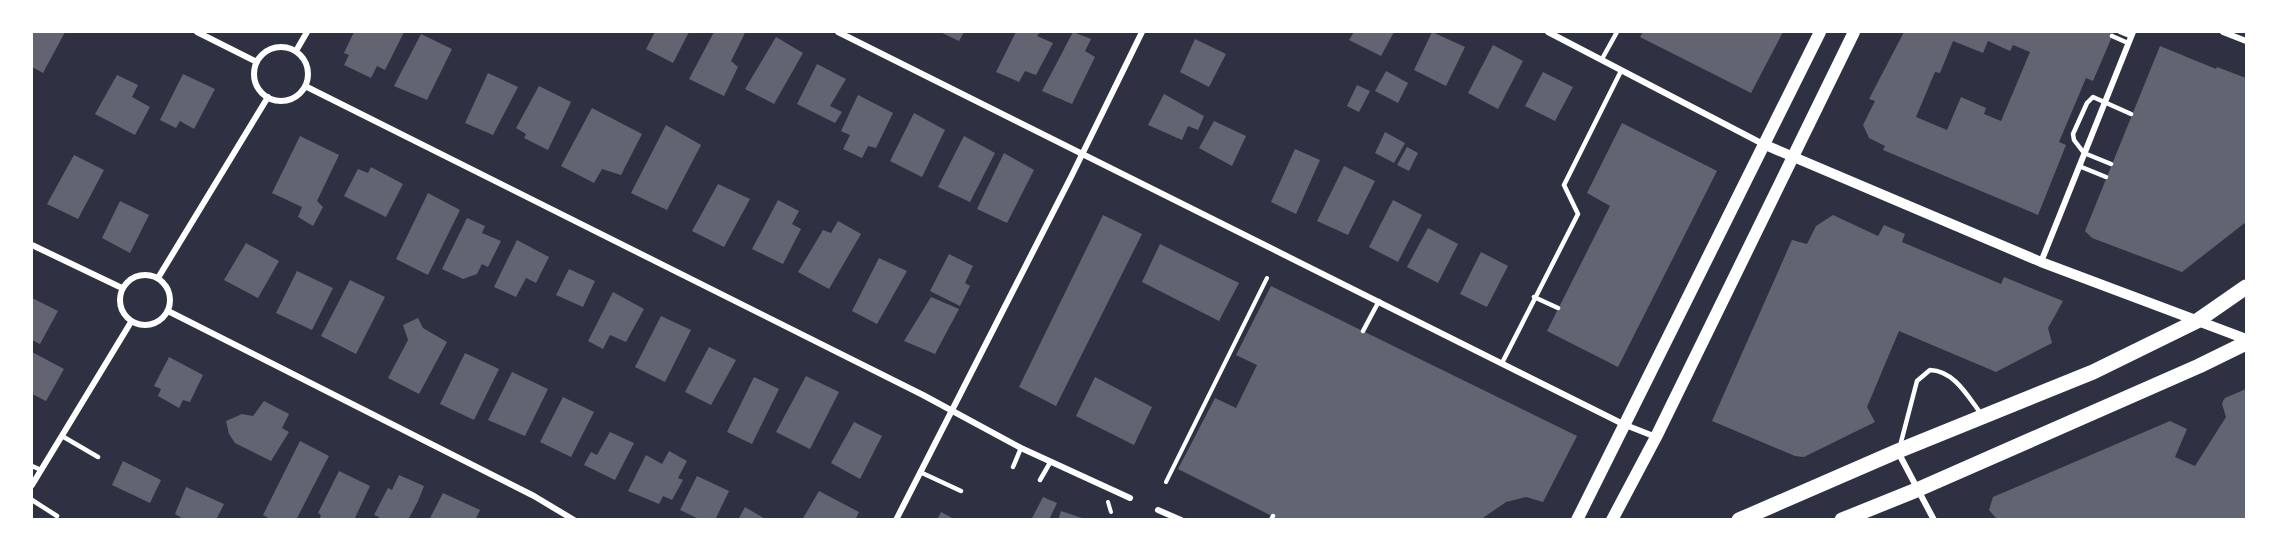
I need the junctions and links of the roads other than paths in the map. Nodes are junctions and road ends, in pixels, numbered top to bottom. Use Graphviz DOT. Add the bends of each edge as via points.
graph roads {
  1 [pos="197,32"];
  2 [pos="307,32"];
  3 [pos="838,32"];
  4 [pos="1142,32"];
  5 [pos="1548,32"];
  6 [pos="1617,32"];
  7 [pos="1820,32"];
  8 [pos="1854,32"];
  9 [pos="2120,32"];
  10 [pos="2223,32"];
  11 [pos="2112,36"];
  12 [pos="2130,37"];
  13 [pos="2247,42"];
  14 [pos="296,51"];
  15 [pos="1602,59"];
  16 [pos="257,62"];
  17 [pos="1620,71"];
  18 [pos="305,86"];
  19 [pos="267,97"];
  20 [pos="2104,102"];
  21 [pos="2131,114"];
  22 [pos="1763,144"];
  23 [pos="2084,153"];
  24 [pos="1083,154"];
  25 [pos="1793,158"];
  26 [pos="2111,164"];
  27 [pos="2079,166"];
  28 [pos="2106,177"];
  29 [pos="32,245"];
  30 [pos="2041,262"];
  31 [pos="158,278"];
  32 [pos="2247,287"];
  33 [pos="122,288"];
  34 [pos="1534,297"];
  35 [pos="1379,301"];
  36 [pos="1558,308"];
  37 [pos="168,311"];
  38 [pos="2197,321"];
  39 [pos="131,322"];
  40 [pos="1363,332"];
  41 [pos="2247,341"];
  42 [pos="1502,363"];
  43 [pos="951,410"];
  44 [pos="1984,417"];
  45 [pos="1623,424"];
  46 [pos="62,436"];
  47 [pos="1656,437"];
  48 [pos="1021,448"];
  49 [pos="1898,451"];
  50 [pos="98,457"];
  51 [pos="1051,460"];
  52 [pos="32,466"];
  53 [pos="1013,466"];
  54 [pos="41,470"];
  55 [pos="920,472"];
  56 [pos="1040,480"];
  57 [pos="32,485"];
  58 [pos="1919,489"];
  59 [pos="961,491"];
  60 [pos="1130,498"];
  61 [pos="32,500"];
  62 [pos="1158,510"];
  63 [pos="57,516"];
  64 [pos="574,519"];
  65 [pos="897,519"];
  66 [pos="1181,519"];
  67 [pos="1576,519"];
  68 [pos="1612,519"];
  69 [pos="1739,519"];
  70 [pos="1842,519"];
  71 [pos="1934,519"];
  1 -- 16 [label="street"];
  2 -- 14 [label="street"];
  3 -- 24 [label="street"];
  4 -- 24 [label="street"];
  5 -- 15 [label="street"];
  6 -- 15 [label="lane"];
  7 -- 22 [label="main road"];
  8 -- 25 [label="main road"];
  9 -- 12 [label="lane"];
  10 -- 13 [label="street"];
  11 -- 12 [label="lane"];
  12 -- 20 [label="street"];
  14 -- 16 [label="street" via="278,47"];
  14 -- 18 [label="street" via="308,70"];
  15 -- 17 [label="street"];
  16 -- 19 [label="street" via="256,85"];
  17 -- 22 [label="street"];
  17 -- 34 [label="lane" via="1564,185 1578,214"];
  18 -- 19 [label="street" via="293,98"];
  18 -- 43 [label="street"];
  19 -- 31 [label="street"];
  20 -- 21 [label="lane"];
  20 -- 23 [label="street"];
  20 -- 23 [label="lane" via="2096,97 2091,99 2073,134"];
  22 -- 25 [label="street"];
  22 -- 45 [label="main road"];
  23 -- 26 [label="lane"];
  23 -- 27 [label="street"];
  24 -- 35 [label="street"];
  24 -- 43 [label="street"];
  25 -- 30 [label="street"];
  25 -- 47 [label="main road"];
  27 -- 28 [label="lane"];
  27 -- 30 [label="street"];
  29 -- 33 [label="street"];
  30 -- 38 [label="street"];
  31 -- 33 [label="street" via="134,277"];
  31 -- 37 [label="street" via="170,296"];
  32 -- 38 [label="main road"];
  33 -- 39 [label="street" via="120,303"];
  34 -- 36 [label="lane"];
  34 -- 42 [label="lane"];
  35 -- 40 [label="lane"];
  35 -- 42 [label="street"];
  37 -- 39 [label="street" via="156,323 140,326"];
  37 -- 64 [label="street"];
  38 -- 41 [label="street"];
  38 -- 44 [label="main road" via="2093,372"];
  39 -- 46 [label="street"];
  41 -- 58 [label="main road" via="2199,366"];
  42 -- 45 [label="street"];
  43 -- 48 [label="street"];
  43 -- 55 [label="street"];
  44 -- 49 [label="main road"];
  44 -- 49 [label="lane" via="1953,378 1941,370 1930,370 1917,381"];
  45 -- 47 [label="street"];
  45 -- 67 [label="main road"];
  46 -- 50 [label="lane"];
  46 -- 54 [label="street"];
  47 -- 68 [label="main road"];
  48 -- 51 [label="street"];
  48 -- 53 [label="lane"];
  49 -- 58 [label="street"];
  49 -- 69 [label="main road"];
  51 -- 56 [label="lane"];
  51 -- 60 [label="street"];
  52 -- 54 [label="lane"];
  54 -- 57 [label="street"];
  55 -- 59 [label="lane"];
  55 -- 65 [label="street"];
  58 -- 70 [label="main road"];
  58 -- 71 [label="street"];
  61 -- 63 [label="lane"];
  62 -- 66 [label="street"];
}
